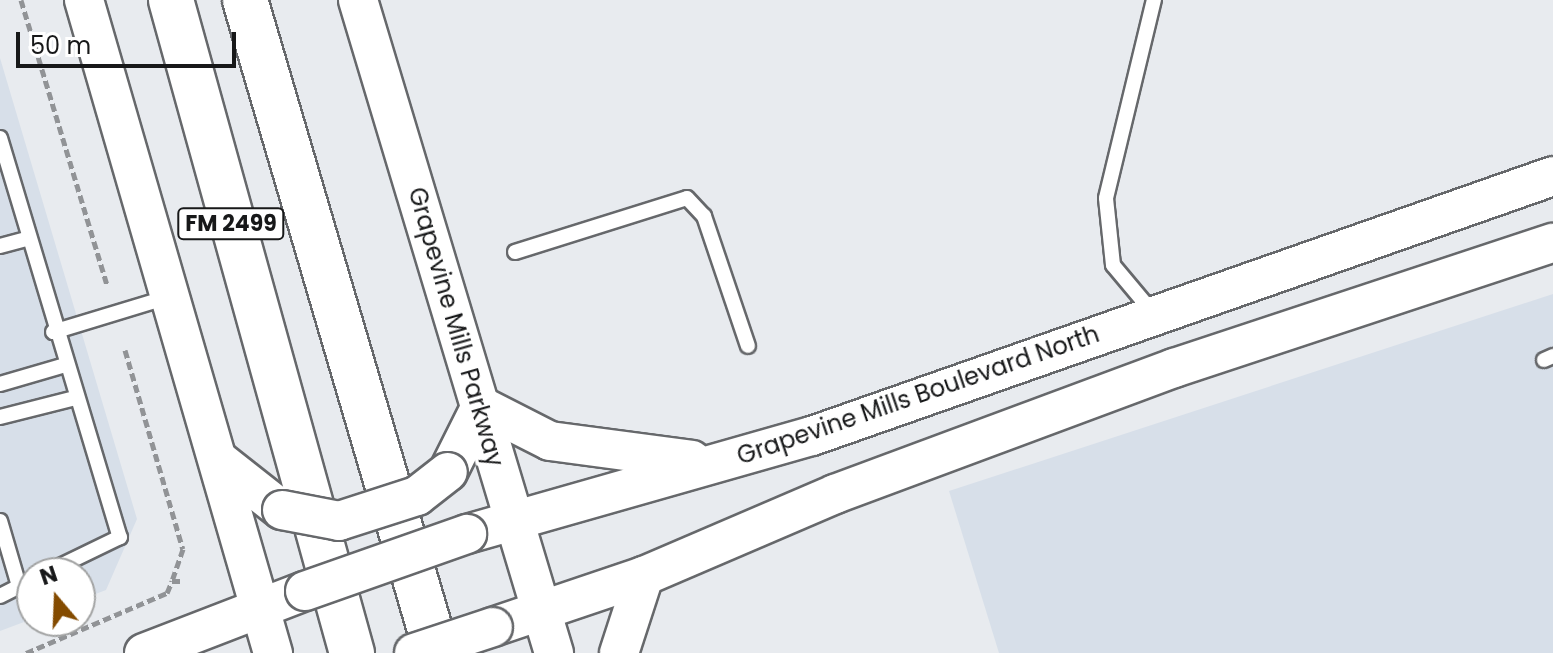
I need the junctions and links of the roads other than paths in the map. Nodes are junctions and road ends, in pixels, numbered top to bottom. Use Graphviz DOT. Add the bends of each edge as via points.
graph roads {
  1 [pos="84,0"];
  2 [pos="171,0"];
  3 [pos="245,0"];
  4 [pos="358,0"];
  5 [pos="1154,0"];
  6 [pos="0,138"];
  7 [pos="1553,176"];
  8 [pos="29,238"];
  9 [pos="1553,243"];
  10 [pos="0,246"];
  11 [pos="515,252"];
  12 [pos="174,295"];
  13 [pos="1154,314"];
  14 [pos="53,332"];
  15 [pos="748,346"];
  16 [pos="65,365"];
  17 [pos="1174,368"];
  18 [pos="0,384"];
  19 [pos="75,398"];
  20 [pos="481,406"];
  21 [pos="0,417"];
  22 [pos="221,462"];
  23 [pos="719,462"];
  24 [pos="511,519"];
  25 [pos="0,521"];
  26 [pos="79,557"];
  27 [pos="16,559"];
  28 [pos="644,576"];
  29 [pos="260,606"];
  30 [pos="542,611"];
  31 [pos="144,653"];
  32 [pos="273,653"];
  33 [pos="352,653"];
  34 [pos="414,653"];
  35 [pos="437,653"];
  36 [pos="554,653"];
  37 [pos="619,653"];
  1 -- 12 [label="main road"];
  2 -- 33 [label="highway, FM 2499"];
  3 -- 35 [label="highway, FM 2499"];
  4 -- 20 [label="main road, Grapevine Mills Parkway"];
  5 -- 13 [label="lane" via="1106,198 1113,265"];
  6 -- 8 [label="lane"];
  7 -- 13 [label="main road, Grapevine Mills Boulevard North"];
  8 -- 10 [label="lane"];
  8 -- 14 [label="lane"];
  9 -- 17 [label="main road"];
  11 -- 15 [label="lane" via="687,198 704,216"];
  12 -- 14 [label="lane"];
  12 -- 22 [label="main road"];
  13 -- 17 [label="main road"];
  13 -- 23 [label="main road, Grapevine Mills Boulevard North"];
  14 -- 16 [label="lane"];
  16 -- 18 [label="lane"];
  16 -- 19 [label="lane"];
  17 -- 28 [label="main road" via="835,494"];
  19 -- 21 [label="lane"];
  19 -- 26 [label="lane" via="120,537"];
  20 -- 22 [label="main road, bridge" via="448,472 417,496 339,521 282,510"];
  20 -- 23 [label="main road" via="550,441"];
  20 -- 24 [label="main road, Grapevine Mills Parkway"];
  22 -- 29 [label="main road"];
  23 -- 24 [label="main road, Grapevine Mills Boulevard North"];
  24 -- 29 [label="main road, Grapevine Mills Boulevard North, bridge"];
  24 -- 30 [label="main road, Grapevine Mills Parkway"];
  25 -- 27 [label="lane"];
  28 -- 30 [label="main road"];
  28 -- 37 [label="main road"];
  29 -- 31 [label="main road, Grapevine Mills Boulevard North"];
  29 -- 32 [label="main road"];
  30 -- 34 [label="main road, bridge"];
  30 -- 36 [label="main road, Grapevine Mills Parkway"];
}
